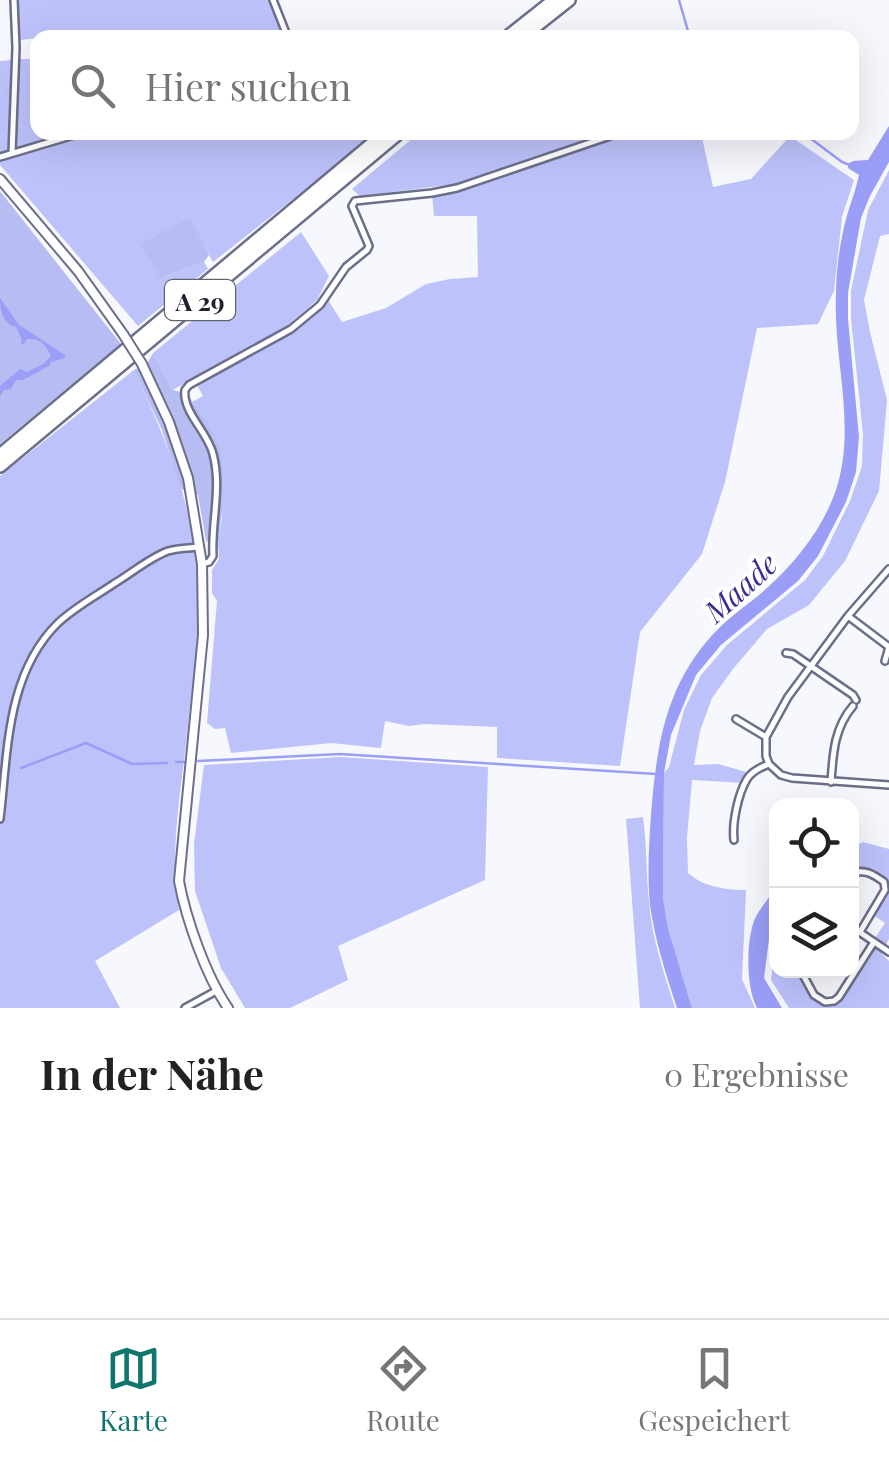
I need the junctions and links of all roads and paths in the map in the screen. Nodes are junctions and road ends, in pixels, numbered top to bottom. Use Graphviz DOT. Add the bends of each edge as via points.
graph roads {
  1 [pos="14,0"];
  2 [pos="273,0"];
  3 [pos="554,0"];
  4 [pos="569,0"];
  5 [pos="285,30"];
  6 [pos="516,30"];
  7 [pos="531,30"];
  8 [pos="57,140"];
  9 [pos="376,140"];
  10 [pos="390,140"];
  11 [pos="598,140"];
  12 [pos="12,153"];
  13 [pos="0,157"];
  14 [pos="0,179"];
  15 [pos="0,455"];
  16 [pos="0,466"];
  17 [pos="200,547"];
  18 [pos="202,564"];
  19 [pos="889,568"];
  20 [pos="848,616"];
  21 [pos="786,653"];
  22 [pos="886,661"];
  23 [pos="809,667"];
  24 [pos="736,719"];
  25 [pos="766,737"];
  26 [pos="768,764"];
  27 [pos="832,782"];
  28 [pos="889,785"];
  29 [pos="0,820"];
  30 [pos="734,840"];
  31 [pos="859,871"];
  32 [pos="860,932"];
  33 [pos="874,942"];
  34 [pos="889,952"];
  35 [pos="859,966"];
  36 [pos="806,978"];
  37 [pos="851,978"];
  38 [pos="216,991"];
  39 [pos="185,1008"];
  40 [pos="228,1008"];
  1 -- 12 [label="street"];
  2 -- 5 [label="street"];
  3 -- 6 [label="highway"];
  4 -- 7 [label="highway"];
  8 -- 12 [label="street"];
  9 -- 15 [label="highway, A 29"];
  10 -- 16 [label="highway, A 29"];
  11 -- 18 [label="street" via="457,188 354,201 369,246 320,305 184,390 216,466 213,556"];
  12 -- 13 [label="street"];
  14 -- 17 [label="street, bridge" via="78,271 142,364 184,464"];
  17 -- 18 [label="street"];
  17 -- 29 [label="street" via="154,559 80,606 41,644 16,695"];
  18 -- 38 [label="street" via="204,621 179,874"];
  19 -- 20 [label="street"];
  20 -- 22 [label="street" via="889,648"];
  20 -- 23 [label="street"];
  21 -- 23 [label="street"];
  23 -- 25 [label="street"];
  23 -- 27 [label="street" via="853,696 834,740"];
  24 -- 25 [label="street"];
  25 -- 26 [label="street"];
  26 -- 27 [label="street" via="781,776"];
  26 -- 30 [label="street" via="747,779 732,824"];
  27 -- 28 [label="street"];
  31 -- 32 [label="street" via="871,872 885,890"];
  32 -- 33 [label="street"];
  33 -- 34 [label="street"];
  33 -- 35 [label="street"];
  36 -- 37 [label="street" via="825,1002 839,997"];
  38 -- 39 [label="street"];
  38 -- 40 [label="street"];
}
